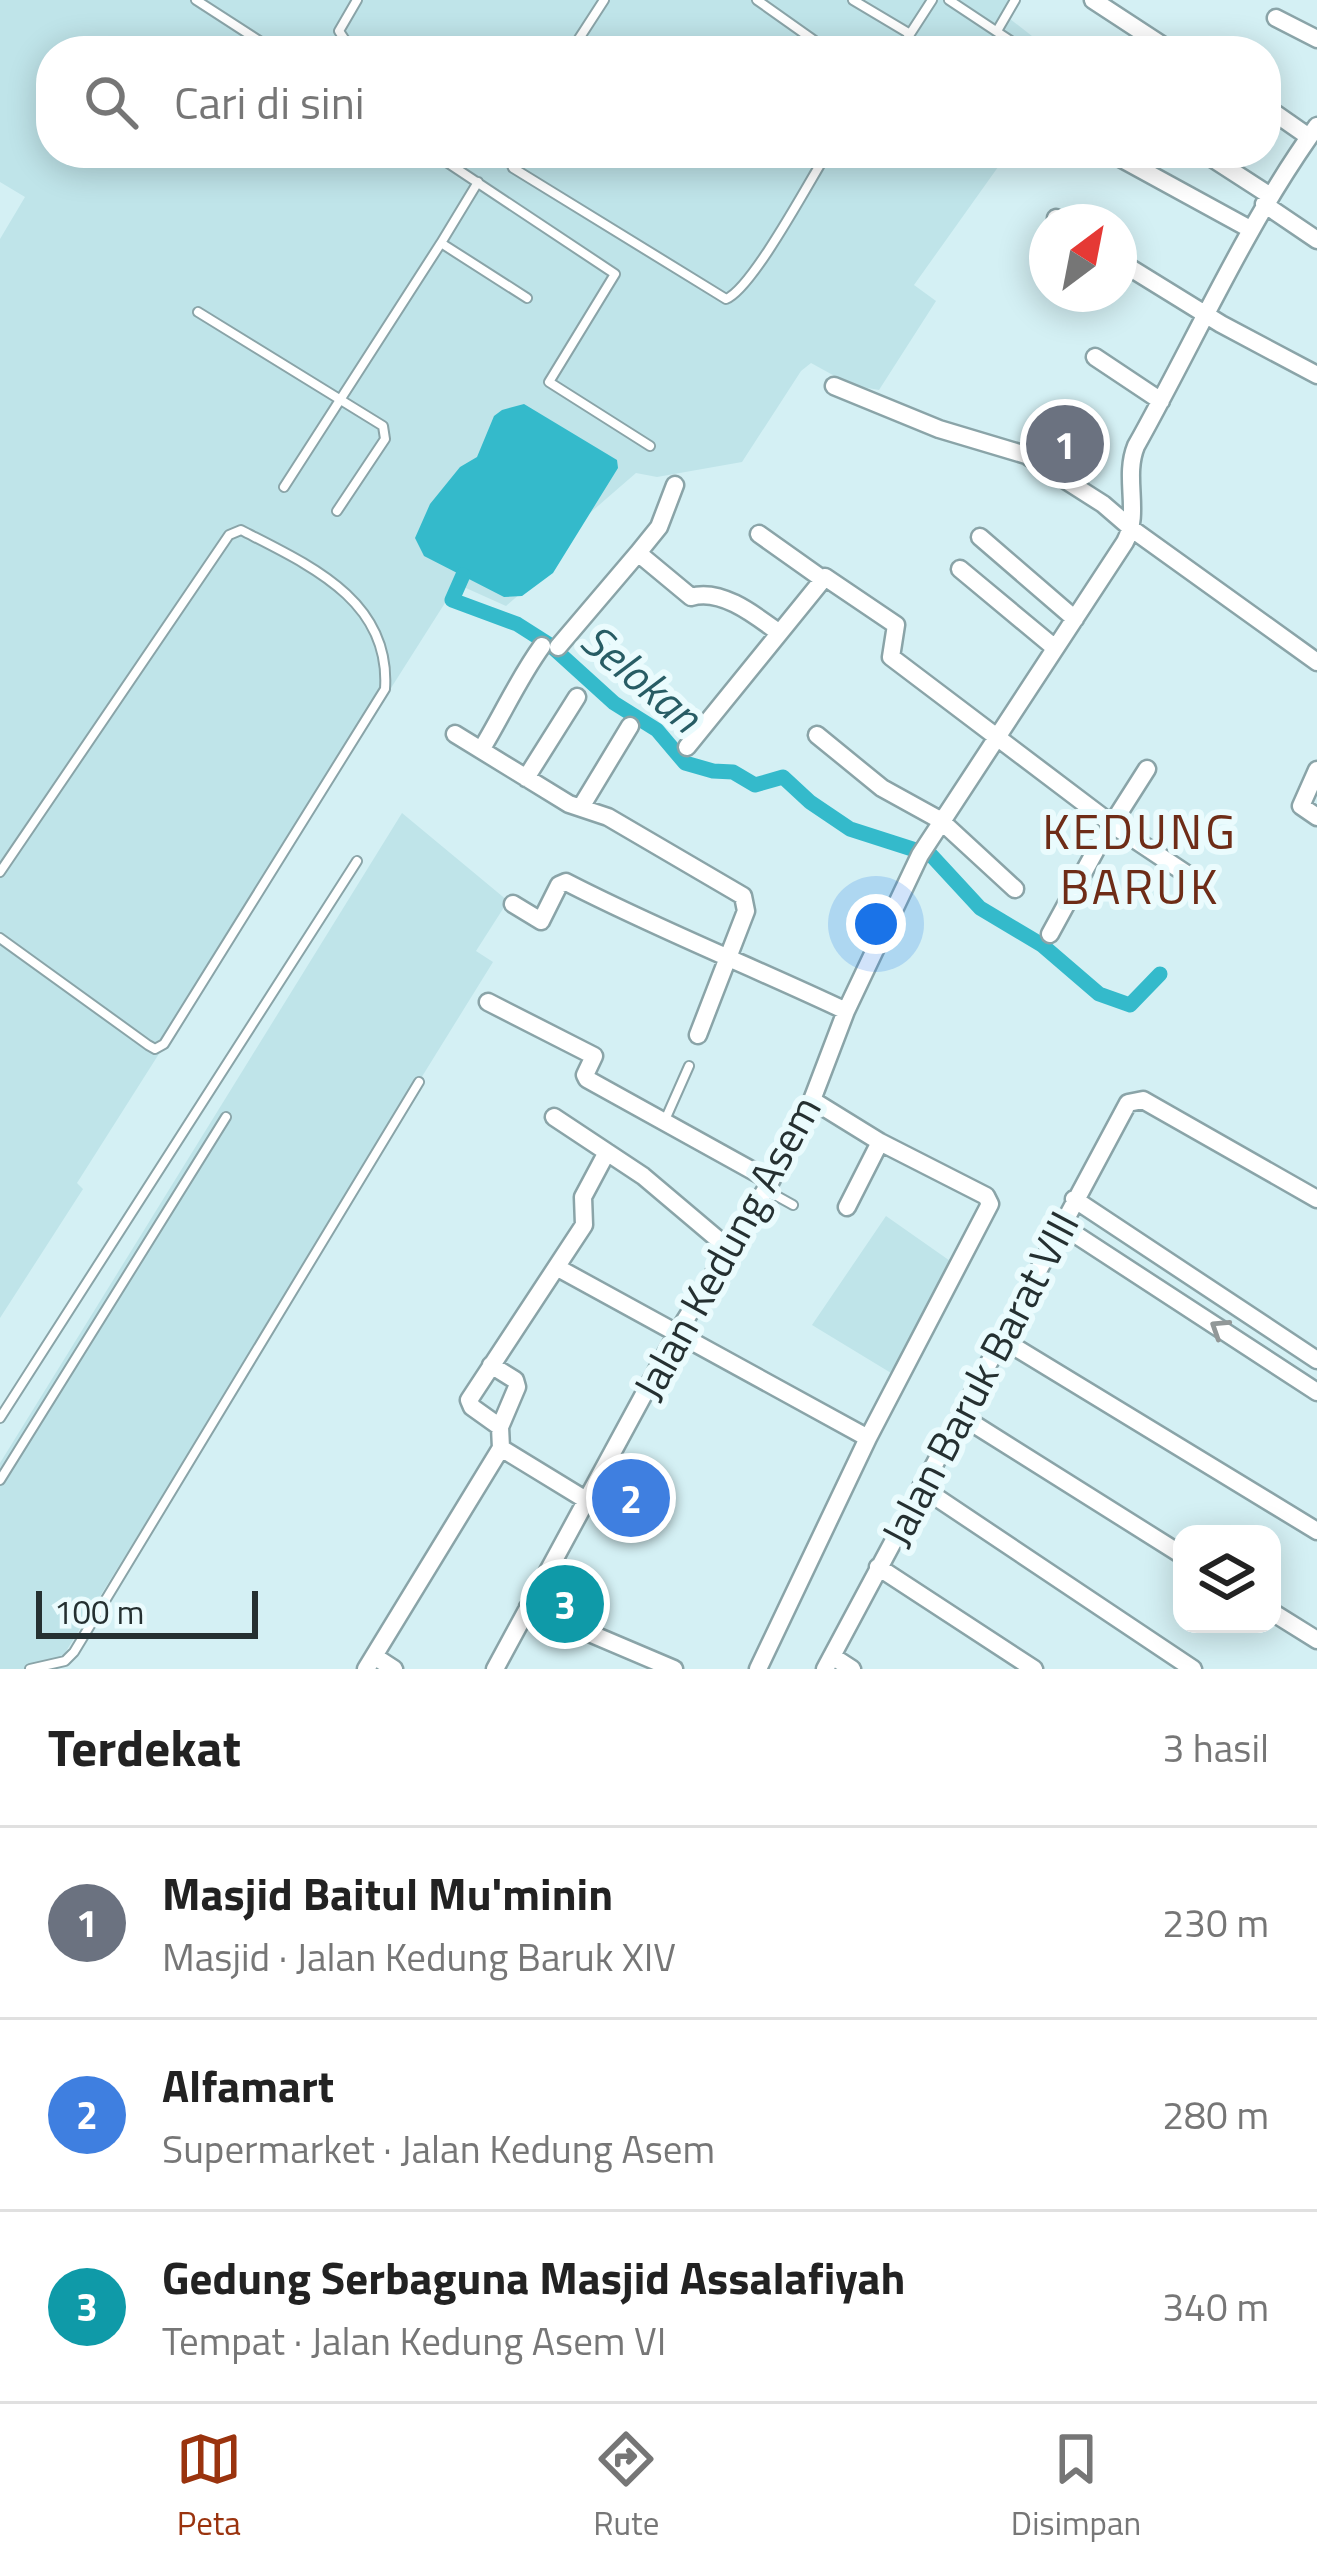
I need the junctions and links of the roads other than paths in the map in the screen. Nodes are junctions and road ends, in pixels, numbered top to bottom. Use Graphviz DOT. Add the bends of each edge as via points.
graph roads {
  1 [pos="196,0"];
  2 [pos="357,0"];
  3 [pos="604,0"];
  4 [pos="757,0"];
  5 [pos="853,0"];
  6 [pos="932,0"];
  7 [pos="950,0"];
  8 [pos="1015,0"];
  9 [pos="1093,0"];
  10 [pos="1276,18"];
  11 [pos="997,31"];
  12 [pos="910,34"];
  13 [pos="252,36"];
  14 [pos="342,36"];
  15 [pos="581,36"];
  16 [pos="808,36"];
  17 [pos="1004,36"];
  18 [pos="1148,36"];
  19 [pos="1317,39"];
  20 [pos="1281,115"];
  21 [pos="1313,132"];
  22 [pos="456,168"];
  23 [pos="513,168"];
  24 [pos="817,168"];
  25 [pos="1138,168"];
  26 [pos="1224,168"];
  27 [pos="478,182"];
  28 [pos="1266,200"];
  29 [pos="1250,229"];
  30 [pos="1317,240"];
  31 [pos="441,243"];
  32 [pos="1137,272"];
  33 [pos="527,298"];
  34 [pos="198,312"];
  35 [pos="1208,314"];
  36 [pos="1095,357"];
  37 [pos="1317,375"];
  38 [pos="834,386"];
  39 [pos="339,400"];
  40 [pos="1161,400"];
  41 [pos="650,446"];
  42 [pos="675,485"];
  43 [pos="284,487"];
  44 [pos="337,511"];
  45 [pos="1132,529"];
  46 [pos="759,534"];
  47 [pos="980,537"];
  48 [pos="638,554"];
  49 [pos="960,569"];
  50 [pos="821,578"];
  51 [pos="1075,619"];
  52 [pos="778,632"];
  53 [pos="1055,648"];
  54 [pos="1317,662"];
  55 [pos="577,698"];
  56 [pos="630,726"];
  57 [pos="455,734"];
  58 [pos="817,735"];
  59 [pos="995,737"];
  60 [pos="687,747"];
  61 [pos="481,750"];
  62 [pos="1148,769"];
  63 [pos="1317,770"];
  64 [pos="526,778"];
  65 [pos="581,807"];
  66 [pos="1317,817"];
  67 [pos="940,820"];
  68 [pos="1113,825"];
  69 [pos="357,861"];
  70 [pos="0,872"];
  71 [pos="1197,880"];
  72 [pos="1015,889"];
  73 [pos="513,904"];
  74 [pos="1050,934"];
  75 [pos="0,938"];
  76 [pos="729,956"];
  77 [pos="488,1002"];
  78 [pos="846,1010"];
  79 [pos="698,1035"];
  80 [pos="689,1066"];
  81 [pos="418,1082"];
  82 [pos="812,1100"];
  83 [pos="226,1117"];
  84 [pos="554,1117"];
  85 [pos="664,1121"];
  86 [pos="880,1142"];
  87 [pos="607,1152"];
  88 [pos="768,1185"];
  89 [pos="1074,1198"];
  90 [pos="1317,1199"];
  91 [pos="793,1205"];
  92 [pos="847,1207"];
  93 [pos="1060,1225"];
  94 [pos="727,1247"];
  95 [pos="558,1268"];
  96 [pos="676,1335"];
  97 [pos="1000,1338"];
  98 [pos="1317,1360"];
  99 [pos="491,1365"];
  100 [pos="1317,1392"];
  101 [pos="961,1416"];
  102 [pos="0,1418"];
  103 [pos="500,1427"];
  104 [pos="868,1438"];
  105 [pos="501,1448"];
  106 [pos="0,1480"];
  107 [pos="921,1487"];
  108 [pos="586,1500"];
  109 [pos="1317,1531"];
  110 [pos="1173,1549"];
  111 [pos="878,1567"];
  112 [pos="528,1607"];
  113 [pos="1281,1618"];
  114 [pos="1317,1640"];
  115 [pos="370,1662"];
  116 [pos="828,1663"];
  117 [pos="30,1669"];
  118 [pos="394,1669"];
  119 [pos="496,1669"];
  120 [pos="674,1669"];
  121 [pos="758,1669"];
  122 [pos="852,1669"];
  123 [pos="1034,1669"];
  124 [pos="1193,1669"];
  1 -- 13 [label="lane"];
  2 -- 14 [label="lane"];
  3 -- 15 [label="lane"];
  4 -- 16 [label="lane"];
  5 -- 12 [label="lane"];
  6 -- 12 [label="lane"];
  7 -- 11 [label="lane"];
  8 -- 11 [label="lane"];
  9 -- 18 [label="street"];
  10 -- 19 [label="street"];
  11 -- 17 [label="lane"];
  20 -- 21 [label="street"];
  21 -- 28 [label="street"];
  22 -- 27 [label="lane"];
  23 -- 24 [label="lane" via="726,299"];
  25 -- 29 [label="street"];
  26 -- 28 [label="street"];
  27 -- 31 [label="lane"];
  27 -- 41 [label="lane" via="614,272 549,382"];
  28 -- 29 [label="street"];
  28 -- 30 [label="street"];
  29 -- 35 [label="street"];
  31 -- 33 [label="lane"];
  31 -- 39 [label="lane"];
  32 -- 35 [label="street"];
  34 -- 39 [label="lane"];
  35 -- 37 [label="street"];
  35 -- 40 [label="street"];
  36 -- 40 [label="street"];
  38 -- 45 [label="street" via="1026,454"];
  39 -- 43 [label="lane"];
  39 -- 44 [label="lane" via="380,423 386,435"];
  40 -- 45 [label="street" via="1129,464"];
  42 -- 48 [label="street"];
  45 -- 51 [label="street, Jalan Kedung Asem"];
  45 -- 54 [label="street"];
  46 -- 50 [label="street"];
  47 -- 51 [label="street"];
  48 -- 52 [label="street" via="691,597 733,603"];
  48 -- 61 [label="street" via="516,682"];
  49 -- 53 [label="street"];
  50 -- 52 [label="street"];
  50 -- 59 [label="street" via="896,625 891,657"];
  51 -- 53 [label="street, Jalan Kedung Asem"];
  52 -- 60 [label="street"];
  53 -- 59 [label="street, Jalan Kedung Asem"];
  55 -- 64 [label="street"];
  56 -- 65 [label="street"];
  57 -- 61 [label="street"];
  58 -- 67 [label="street" via="882,788"];
  59 -- 67 [label="street, Jalan Kedung Asem"];
  59 -- 68 [label="street"];
  61 -- 64 [label="street"];
  62 -- 68 [label="street"];
  63 -- 66 [label="street" via="1301,806"];
  64 -- 65 [label="street"];
  65 -- 76 [label="street" via="743,896 746,911"];
  67 -- 72 [label="street"];
  67 -- 78 [label="street, Jalan Kedung Asem"];
  68 -- 71 [label="street"];
  68 -- 74 [label="street"];
  69 -- 102 [label="lane"];
  70 -- 75 [label="lane" via="229,535 242,530 311,566 368,615 385,689 164,1044 148,1045"];
  73 -- 76 [label="street" via="541,921 566,882"];
  76 -- 78 [label="street"];
  76 -- 79 [label="street"];
  77 -- 85 [label="street" via="593,1055 585,1077"];
  78 -- 82 [label="street, Jalan Kedung Asem"];
  80 -- 85 [label="lane"];
  81 -- 117 [label="lane" via="74,1652"];
  82 -- 86 [label="street"];
  82 -- 88 [label="street, Jalan Kedung Asem"];
  83 -- 106 [label="lane"];
  84 -- 87 [label="street"];
  85 -- 88 [label="street"];
  86 -- 92 [label="street"];
  86 -- 104 [label="street" via="990,1204"];
  87 -- 94 [label="street"];
  87 -- 95 [label="street" via="583,1198 584,1225"];
  88 -- 91 [label="lane"];
  88 -- 94 [label="street, Jalan Kedung Asem"];
  89 -- 90 [label="street, Jalan Baruk Barat VIII" via="1135,1098"];
  89 -- 93 [label="street, Jalan Baruk Barat VIII"];
  89 -- 98 [label="street"];
  93 -- 97 [label="street, Jalan Baruk Barat VIII"];
  100 -- 93 [label="street, one-way"];
  94 -- 96 [label="street, Jalan Kedung Asem"];
  95 -- 96 [label="street"];
  95 -- 99 [label="street"];
  96 -- 104 [label="street"];
  96 -- 108 [label="street, Jalan Kedung Asem"];
  97 -- 101 [label="street, Jalan Baruk Barat VIII"];
  97 -- 109 [label="street"];
  99 -- 103 [label="street" via="518,1387"];
  99 -- 103 [label="street" via="468,1403"];
  101 -- 107 [label="street, Jalan Baruk Barat VIII"];
  101 -- 110 [label="street"];
  103 -- 105 [label="street"];
  104 -- 121 [label="street"];
  105 -- 108 [label="street"];
  105 -- 115 [label="street"];
  107 -- 111 [label="street, Jalan Baruk Barat VIII"];
  107 -- 124 [label="street"];
  108 -- 112 [label="street, Jalan Kedung Asem"];
  111 -- 116 [label="street, Jalan Baruk Barat VIII"];
  111 -- 123 [label="street"];
  112 -- 119 [label="street, Jalan Kedung Asem"];
  112 -- 120 [label="street"];
  113 -- 114 [label="street"];
  115 -- 118 [label="street"];
  116 -- 122 [label="street"];
}
